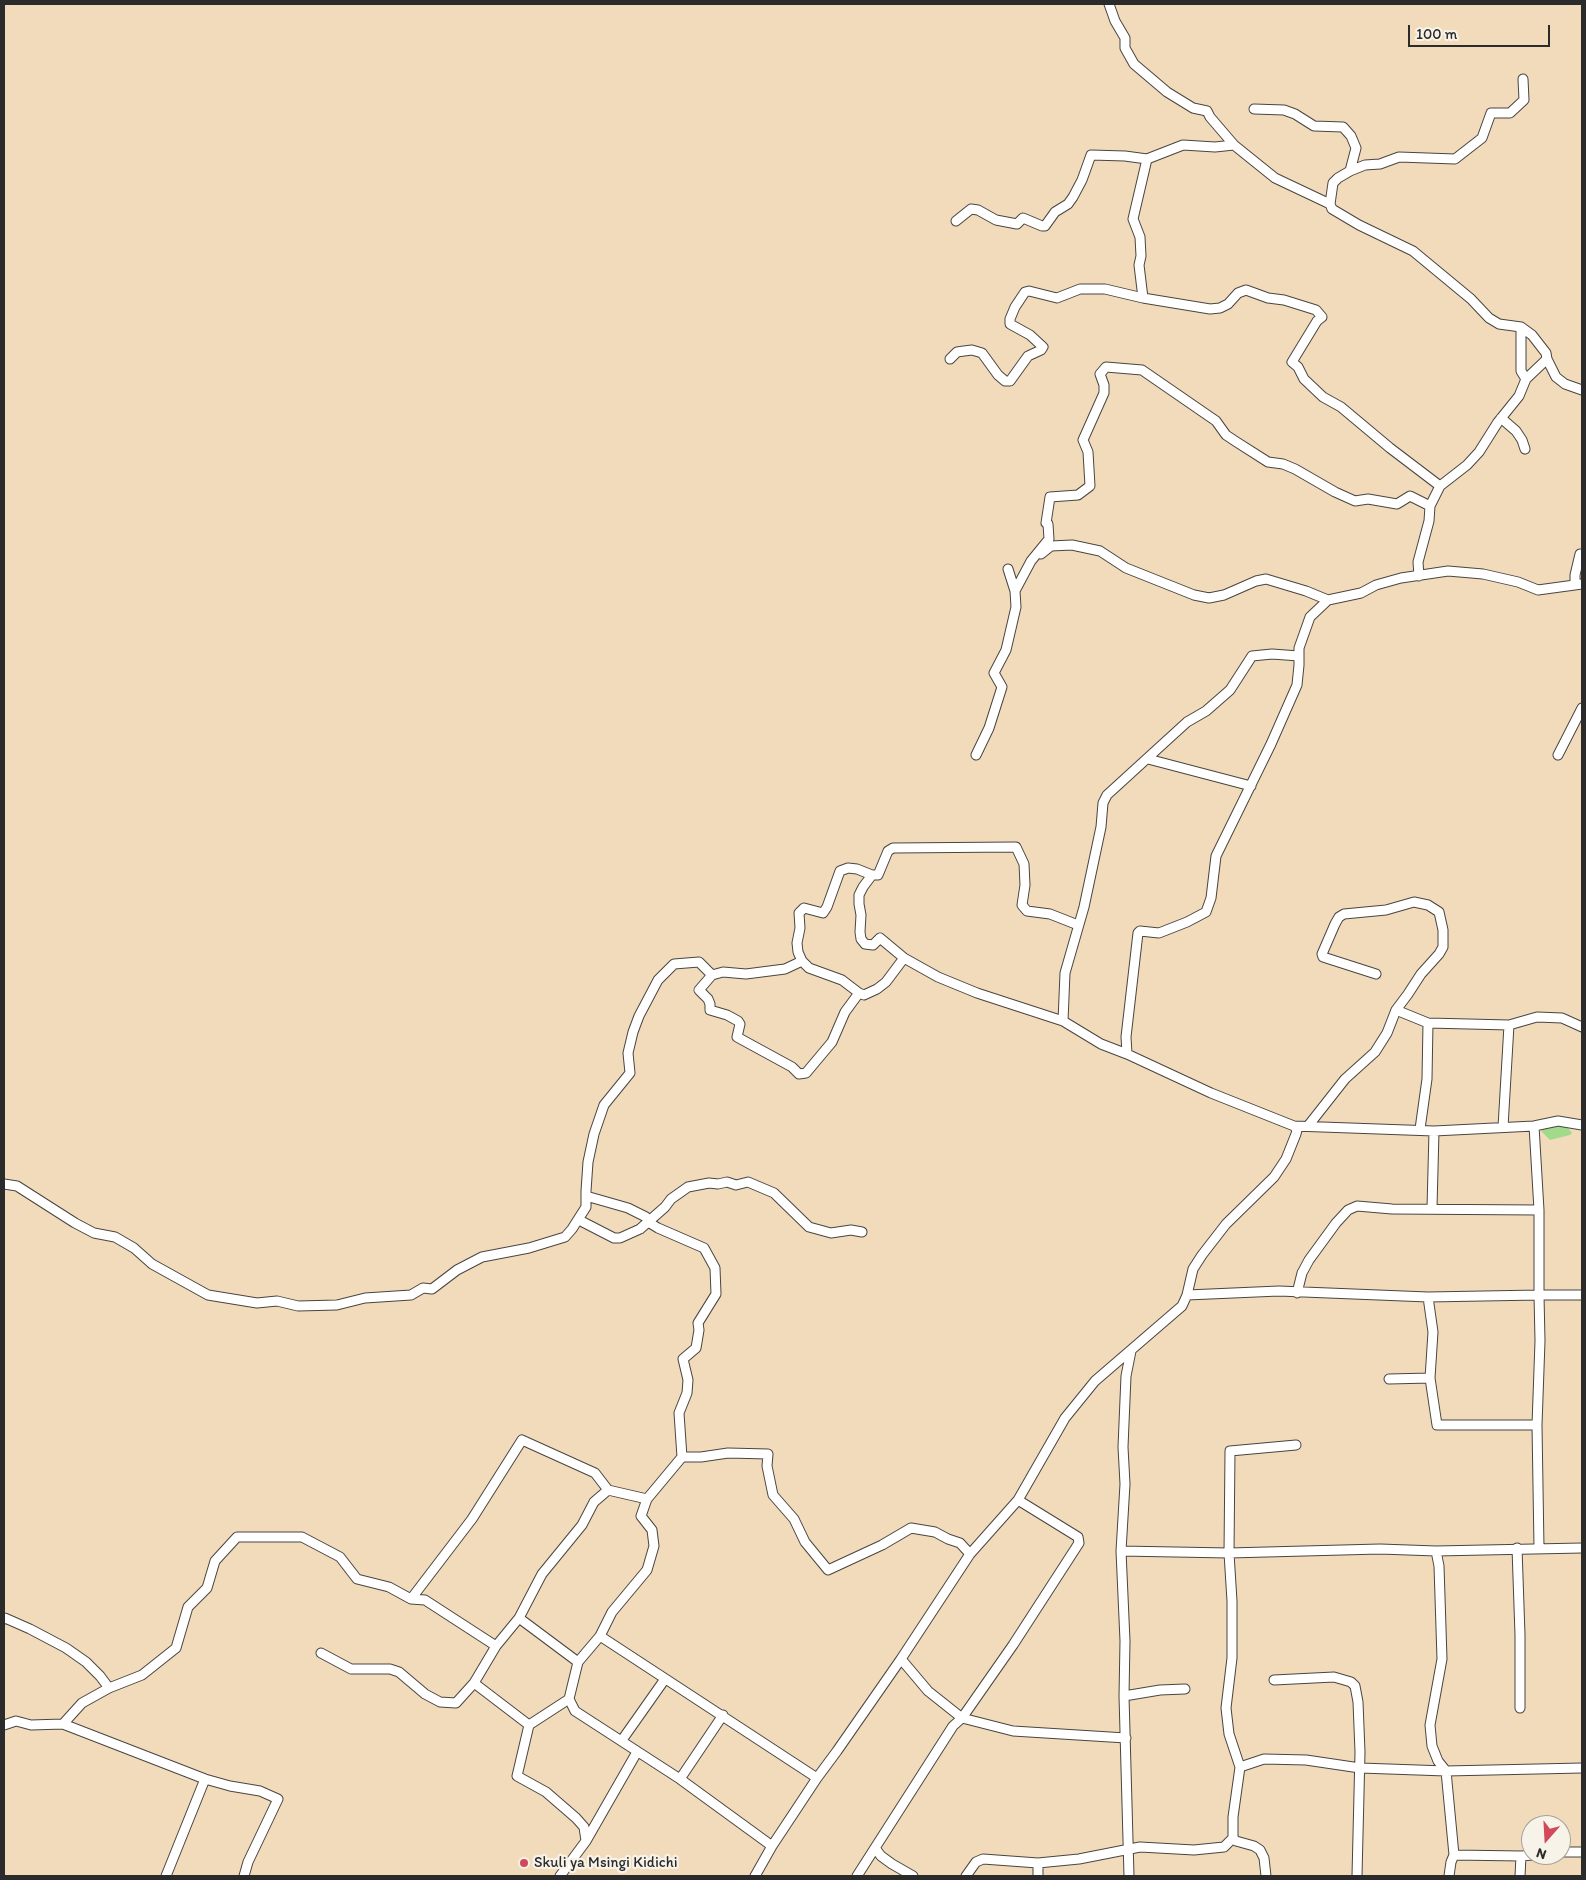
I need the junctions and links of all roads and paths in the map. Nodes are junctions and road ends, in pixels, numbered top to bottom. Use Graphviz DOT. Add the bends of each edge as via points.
graph roads {
  1 [pos="1109,4"];
  2 [pos="1523,79"];
  3 [pos="1254,108"];
  4 [pos="1234,145"];
  5 [pos="1147,159"];
  6 [pos="1350,171"];
  7 [pos="1330,204"];
  8 [pos="956,221"];
  9 [pos="1143,298"];
  10 [pos="1521,327"];
  11 [pos="950,359"];
  12 [pos="1547,359"];
  13 [pos="1526,379"];
  14 [pos="1582,390"];
  15 [pos="1501,418"];
  16 [pos="1525,449"];
  17 [pos="1440,486"];
  18 [pos="1430,506"];
  19 [pos="1580,554"];
  20 [pos="1031,561"];
  21 [pos="1008,569"];
  22 [pos="1419,576"];
  23 [pos="1578,584"];
  24 [pos="1015,591"];
  25 [pos="1328,600"];
  26 [pos="1299,656"];
  27 [pos="1582,708"];
  28 [pos="976,755"];
  29 [pos="1558,755"];
  30 [pos="1148,759"];
  31 [pos="1251,786"];
  32 [pos="872,875"];
  33 [pos="1078,925"];
  34 [pos="904,958"];
  35 [pos="802,961"];
  36 [pos="1376,974"];
  37 [pos="712,975"];
  38 [pos="859,993"];
  39 [pos="1396,1010"];
  40 [pos="1063,1021"];
  41 [pos="1428,1023"];
  42 [pos="1509,1025"];
  43 [pos="1582,1028"];
  44 [pos="1127,1054"];
  45 [pos="1582,1123"];
  46 [pos="1294,1126"];
  47 [pos="1308,1126"];
  48 [pos="1534,1126"];
  49 [pos="1503,1127"];
  50 [pos="1420,1129"];
  51 [pos="1434,1131"];
  52 [pos="4,1184"];
  53 [pos="586,1196"];
  54 [pos="1432,1208"];
  55 [pos="1539,1210"];
  56 [pos="578,1220"];
  57 [pos="648,1222"];
  58 [pos="862,1232"];
  59 [pos="1297,1293"];
  60 [pos="1187,1295"];
  61 [pos="1539,1295"];
  62 [pos="1582,1295"];
  63 [pos="1428,1297"];
  64 [pos="1131,1351"];
  65 [pos="1430,1378"];
  66 [pos="1389,1379"];
  67 [pos="1537,1425"];
  68 [pos="1296,1445"];
  69 [pos="682,1456"];
  70 [pos="608,1490"];
  71 [pos="648,1499"];
  72 [pos="1018,1500"];
  73 [pos="1517,1548"];
  74 [pos="1539,1548"];
  75 [pos="1582,1548"];
  76 [pos="1436,1550"];
  77 [pos="1121,1551"];
  78 [pos="1229,1553"];
  79 [pos="970,1554"];
  80 [pos="411,1599"];
  81 [pos="519,1618"];
  82 [pos="4,1619"];
  83 [pos="600,1636"];
  84 [pos="496,1646"];
  85 [pos="321,1653"];
  86 [pos="901,1659"];
  87 [pos="578,1662"];
  88 [pos="665,1679"];
  89 [pos="1274,1680"];
  90 [pos="474,1683"];
  91 [pos="109,1688"];
  92 [pos="1186,1689"];
  93 [pos="1124,1696"];
  94 [pos="569,1699"];
  95 [pos="1520,1708"];
  96 [pos="723,1715"];
  97 [pos="962,1718"];
  98 [pos="63,1724"];
  99 [pos="4,1725"];
  100 [pos="529,1725"];
  101 [pos="1126,1738"];
  102 [pos="622,1740"];
  103 [pos="637,1752"];
  104 [pos="1240,1767"];
  105 [pos="1360,1768"];
  106 [pos="1582,1768"];
  107 [pos="1446,1771"];
  108 [pos="816,1778"];
  109 [pos="205,1779"];
  110 [pos="680,1779"];
  111 [pos="1233,1838"];
  112 [pos="586,1840"];
  113 [pos="772,1846"];
  114 [pos="875,1848"];
  115 [pos="1129,1848"];
  116 [pos="1454,1856"];
  117 [pos="1521,1856"];
  118 [pos="1038,1863"];
  119 [pos="166,1876"];
  120 [pos="244,1876"];
  121 [pos="560,1876"];
  122 [pos="755,1876"];
  123 [pos="857,1876"];
  124 [pos="912,1876"];
  125 [pos="966,1876"];
  126 [pos="1038,1876"];
  127 [pos="1129,1876"];
  128 [pos="1266,1876"];
  129 [pos="1357,1876"];
  130 [pos="1449,1876"];
  131 [pos="1520,1876"];
  1 -- 4 [label="street" via="1134,64 1180,100 1207,111"];
  2 -- 6 [label="street" via="1524,100 1510,113 1491,113 1482,138 1455,159 1399,157"];
  3 -- 6 [label="street" via="1284,110 1314,126 1343,128 1356,148"];
  4 -- 5 [label="street" via="1183,145"];
  4 -- 7 [label="street" via="1274,178"];
  5 -- 8 [label="street" via="1091,155 1073,197 1045,226 1023,218 1017,224 996,220 972,209"];
  5 -- 9 [label="street" via="1133,219 1140,237"];
  6 -- 7 [label="street" via="1333,183"];
  7 -- 10 [label="street" via="1332,209 1359,225 1413,251 1489,318 1499,324"];
  9 -- 11 [label="street" via="1105,289 1080,289 1056,298 1025,292 1015,307 1010,324 1043,347 1028,356 1010,381 998,376 982,353 964,350"];
  9 -- 17 [label="street" via="1210,309 1228,304 1238,293 1246,290 1316,310 1322,317 1292,362 1323,397 1341,406"];
  10 -- 12 [label="street" via="1540,343"];
  10 -- 13 [label="street" via="1521,372"];
  12 -- 13 [label="street"];
  12 -- 14 [label="street" via="1556,377"];
  13 -- 15 [label="street" via="1519,396"];
  15 -- 16 [label="street" via="1516,431"];
  15 -- 17 [label="street" via="1479,452"];
  17 -- 18 [label="street"];
  18 -- 20 [label="street" via="1410,496 1397,504 1368,499 1355,501 1289,466 1268,462 1226,435 1216,421 1142,370 1107,367 1100,374 1104,394 1083,440 1088,452 1090,486 1078,495 1050,497 1046,523 1050,539"];
  18 -- 22 [label="street" via="1418,562"];
  19 -- 23 [label="street" via="1575,575"];
  20 -- 24 [label="street"];
  20 -- 25 [label="street" via="1051,546 1072,544 1100,550 1126,568 1194,595 1208,598 1224,595 1266,579"];
  21 -- 24 [label="street"];
  22 -- 23 [label="street" via="1448,570 1483,574 1538,590"];
  22 -- 25 [label="street" via="1401,578 1361,593"];
  24 -- 28 [label="street" via="1016,607 1006,650 994,673 1002,687"];
  25 -- 26 [label="street" via="1310,617"];
  26 -- 30 [label="street" via="1252,656 1230,690 1206,711 1187,722"];
  26 -- 31 [label="street" via="1297,685"];
  27 -- 29 [label="street"];
  30 -- 31 [label="street"];
  30 -- 33 [label="street" via="1107,795 1103,803 1101,827"];
  31 -- 44 [label="street" via="1216,856 1206,912 1159,933 1138,933 1126,1037"];
  32 -- 33 [label="street" via="878,875 888,851 893,848 1016,847 1024,864 1022,905 1027,911 1050,914"];
  32 -- 34 [label="street" via="859,895 861,939 873,945 880,938"];
  32 -- 35 [label="street" via="857,869 840,871 823,913 804,908 799,913 797,943"];
  33 -- 40 [label="street" via="1066,973"];
  34 -- 38 [label="street" via="878,989 864,995"];
  34 -- 40 [label="street" via="977,993"];
  35 -- 37 [label="street" via="785,970"];
  35 -- 38 [label="street" via="809,968 842,980"];
  36 -- 39 [label="street" via="1323,957 1339,917 1414,902 1439,912 1444,930 1443,947"];
  37 -- 38 [label="street" via="699,990 708,999 710,1010 738,1021 738,1037 792,1067 798,1074 806,1073 832,1042 845,1012"];
  37 -- 53 [label="street" via="699,962 674,964 651,992 633,1032 628,1053 630,1073 604,1105 594,1134"];
  39 -- 41 [label="street"];
  39 -- 47 [label="street" via="1375,1052 1345,1079"];
  40 -- 44 [label="street" via="1101,1044"];
  41 -- 42 [label="street"];
  41 -- 50 [label="street"];
  42 -- 43 [label="street" via="1537,1017 1562,1018"];
  42 -- 49 [label="street"];
  44 -- 46 [label="street" via="1211,1093"];
  45 -- 48 [label="street" via="1558,1121"];
  46 -- 47 [label="street"];
  46 -- 60 [label="street" via="1296,1134 1282,1165 1226,1224 1202,1255 1193,1269"];
  47 -- 50 [label="street"];
  48 -- 49 [label="street"];
  48 -- 55 [label="street"];
  49 -- 51 [label="street"];
  50 -- 51 [label="street"];
  51 -- 54 [label="street"];
  52 -- 56 [label="street" via="17,1186 94,1233 115,1237 152,1264 208,1294 298,1306 337,1305 365,1298 411,1295 423,1288 432,1290 482,1256 528,1248 566,1236"];
  53 -- 56 [label="street" via="586,1207"];
  53 -- 57 [label="street" via="628,1208 646,1217"];
  54 -- 55 [label="street"];
  54 -- 59 [label="street" via="1358,1206 1348,1210 1309,1260"];
  55 -- 61 [label="street"];
  56 -- 57 [label="street" via="614,1238 628,1235"];
  57 -- 58 [label="street" via="688,1187 748,1182 774,1193 809,1227 831,1233"];
  57 -- 69 [label="street" via="704,1248 715,1268 717,1281 716,1294 698,1323 696,1348 684,1360 688,1380 680,1413"];
  59 -- 60 [label="street"];
  59 -- 63 [label="street"];
  60 -- 64 [label="street" via="1182,1306"];
  61 -- 62 [label="street"];
  61 -- 63 [label="street"];
  61 -- 67 [label="street"];
  63 -- 65 [label="street" via="1433,1332"];
  64 -- 72 [label="street" via="1095,1381 1065,1418"];
  64 -- 77 [label="street" via="1126,1376"];
  65 -- 66 [label="street"];
  65 -- 67 [label="street" via="1437,1425"];
  67 -- 74 [label="street"];
  68 -- 78 [label="street" via="1230,1451"];
  69 -- 71 [label="street"];
  69 -- 79 [label="street" via="768,1454 773,1495 794,1519 805,1542 828,1570 911,1528 935,1532 960,1543"];
  70 -- 71 [label="street"];
  70 -- 80 [label="street" via="595,1473 522,1440 472,1519"];
  70 -- 81 [label="street" via="594,1502 582,1525 542,1574"];
  71 -- 83 [label="street" via="641,1516 652,1530 654,1546 646,1570 612,1612"];
  72 -- 79 [label="street"];
  72 -- 97 [label="street" via="1078,1538 1079,1543 1014,1645"];
  73 -- 74 [label="street"];
  73 -- 76 [label="street"];
  73 -- 95 [label="street"];
  74 -- 75 [label="street"];
  76 -- 78 [label="street"];
  76 -- 107 [label="street" via="1442,1659 1430,1725 1432,1746"];
  77 -- 78 [label="street"];
  77 -- 93 [label="street"];
  78 -- 104 [label="street" via="1232,1658 1226,1708 1229,1734"];
  79 -- 86 [label="street"];
  80 -- 84 [label="street" via="425,1600"];
  80 -- 91 [label="street" via="388,1587 357,1579 340,1557 302,1537 238,1537 215,1561 207,1588 188,1607 176,1648 142,1675"];
  81 -- 84 [label="street"];
  81 -- 87 [label="street"];
  82 -- 91 [label="street" via="66,1648 86,1662"];
  83 -- 87 [label="street"];
  83 -- 88 [label="street"];
  84 -- 90 [label="street"];
  85 -- 90 [label="street" via="351,1669 399,1672 440,1702 456,1703"];
  86 -- 97 [label="street" via="928,1691"];
  86 -- 108 [label="street"];
  87 -- 94 [label="street"];
  88 -- 96 [label="street"];
  88 -- 102 [label="street"];
  89 -- 105 [label="street" via="1334,1677 1355,1686"];
  90 -- 100 [label="street"];
  91 -- 98 [label="street" via="82,1703"];
  92 -- 93 [label="street"];
  93 -- 101 [label="street"];
  94 -- 100 [label="street"];
  94 -- 102 [label="street" via="575,1711"];
  96 -- 108 [label="street"];
  96 -- 110 [label="street"];
  97 -- 101 [label="street" via="1013,1731"];
  97 -- 114 [label="street"];
  98 -- 99 [label="street" via="31,1725 16,1721"];
  98 -- 109 [label="street"];
  100 -- 112 [label="street" via="517,1776 546,1792 576,1818 584,1826"];
  101 -- 115 [label="street"];
  102 -- 103 [label="street"];
  103 -- 110 [label="street"];
  103 -- 112 [label="street"];
  104 -- 105 [label="street" via="1264,1759 1306,1760"];
  104 -- 111 [label="street"];
  105 -- 107 [label="street"];
  105 -- 129 [label="street"];
  106 -- 107 [label="street"];
  107 -- 116 [label="street"];
  108 -- 113 [label="street"];
  109 -- 119 [label="street"];
  109 -- 120 [label="street" via="260,1790 278,1799"];
  110 -- 113 [label="street"];
  111 -- 115 [label="street" via="1224,1847 1194,1850"];
  111 -- 128 [label="street" via="1260,1850"];
  112 -- 121 [label="street"];
  113 -- 122 [label="street"];
  114 -- 123 [label="street"];
  114 -- 124 [label="street" via="881,1856"];
  115 -- 118 [label="street" via="1079,1859"];
  115 -- 127 [label="street"];
  116 -- 117 [label="street"];
  116 -- 130 [label="street"];
  117 -- 131 [label="street"];
  118 -- 125 [label="street" via="983,1858"];
  118 -- 126 [label="street"];
}
